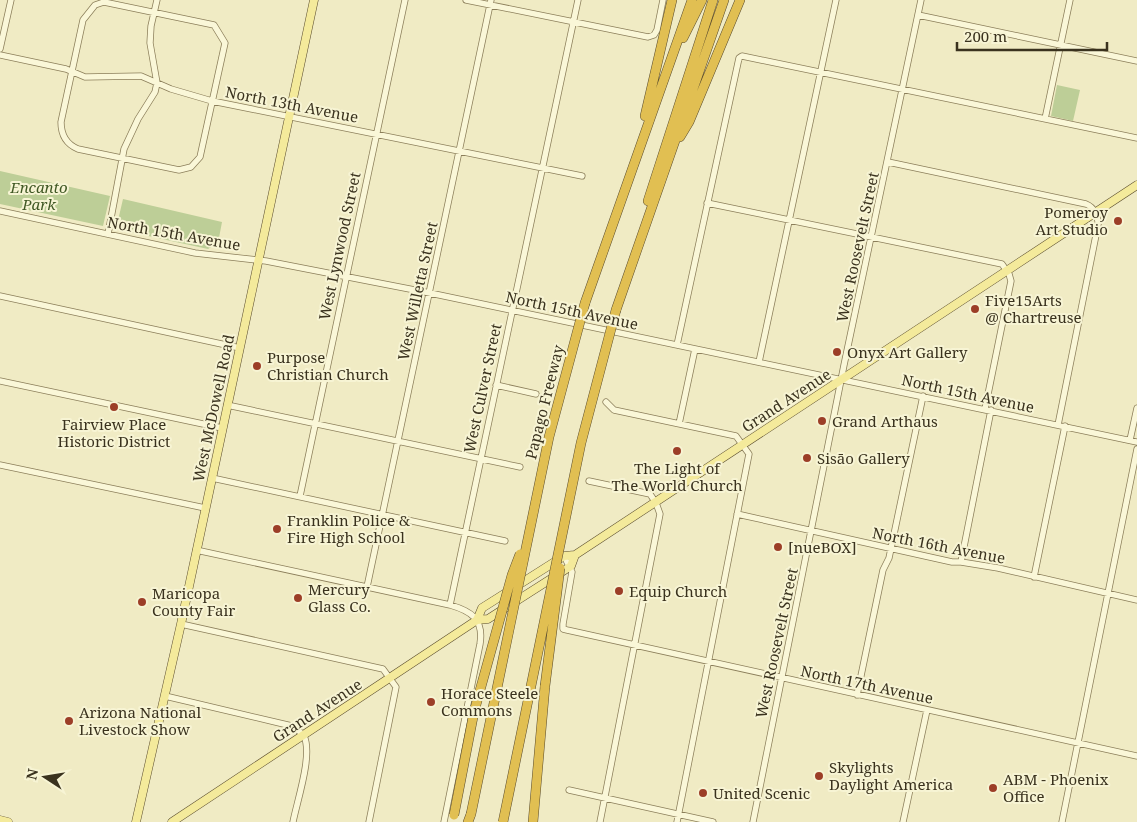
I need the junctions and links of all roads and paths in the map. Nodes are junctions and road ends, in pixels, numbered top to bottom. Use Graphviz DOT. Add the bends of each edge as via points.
graph roads {
  1 [pos="10,0"];
  2 [pos="158,0"];
  3 [pos="314,0"];
  4 [pos="405,0"];
  5 [pos="466,0"];
  6 [pos="578,0"];
  7 [pos="663,0"];
  8 [pos="672,0"];
  9 [pos="692,0"];
  10 [pos="702,0"];
  11 [pos="713,0"];
  12 [pos="724,0"];
  13 [pos="740,0"];
  14 [pos="836,0"];
  15 [pos="921,0"];
  16 [pos="1070,0"];
  17 [pos="491,2"];
  18 [pos="154,12"];
  19 [pos="918,15"];
  20 [pos="573,22"];
  21 [pos="1060,46"];
  22 [pos="0,49"];
  23 [pos="0,55"];
  24 [pos="1137,61"];
  25 [pos="72,73"];
  26 [pos="821,73"];
  27 [pos="663,80"];
  28 [pos="157,83"];
  29 [pos="903,89"];
  30 [pos="212,101"];
  31 [pos="288,117"];
  32 [pos="1045,119"];
  33 [pos="375,134"];
  34 [pos="1137,138"];
  35 [pos="672,149"];
  36 [pos="459,152"];
  37 [pos="123,158"];
  38 [pos="634,160"];
  39 [pos="888,162"];
  40 [pos="542,168"];
  41 [pos="582,176"];
  42 [pos="1137,185"];
  43 [pos="707,203"];
  44 [pos="0,211"];
  45 [pos="1096,212"];
  46 [pos="789,219"];
  47 [pos="108,234"];
  48 [pos="872,236"];
  49 [pos="259,260"];
  50 [pos="632,262"];
  51 [pos="1008,271"];
  52 [pos="346,276"];
  53 [pos="429,293"];
  54 [pos="0,296"];
  55 [pos="512,310"];
  56 [pos="677,346"];
  57 [pos="240,348"];
  58 [pos="695,349"];
  59 [pos="759,362"];
  60 [pos="842,380"];
  61 [pos="0,381"];
  62 [pos="496,385"];
  63 [pos="536,394"];
  64 [pos="923,396"];
  65 [pos="606,402"];
  66 [pos="227,405"];
  67 [pos="1137,408"];
  68 [pos="988,409"];
  69 [pos="315,424"];
  70 [pos="679,424"];
  71 [pos="1061,426"];
  72 [pos="222,428"];
  73 [pos="398,441"];
  74 [pos="1134,441"];
  75 [pos="744,444"];
  76 [pos="1137,449"];
  77 [pos="480,458"];
  78 [pos="0,465"];
  79 [pos="520,467"];
  80 [pos="212,478"];
  81 [pos="589,481"];
  82 [pos="300,496"];
  83 [pos="656,503"];
  84 [pos="205,508"];
  85 [pos="382,514"];
  86 [pos="737,514"];
  87 [pos="564,528"];
  88 [pos="529,530"];
  89 [pos="812,531"];
  90 [pos="465,532"];
  91 [pos="505,540"];
  92 [pos="892,548"];
  93 [pos="196,550"];
  94 [pos="575,555"];
  95 [pos="564,556"];
  96 [pos="961,562"];
  97 [pos="571,566"];
  98 [pos="1034,576"];
  99 [pos="367,587"];
  100 [pos="1108,594"];
  101 [pos="1137,600"];
  102 [pos="450,605"];
  103 [pos="477,620"];
  104 [pos="181,624"];
  105 [pos="635,645"];
  106 [pos="708,662"];
  107 [pos="391,677"];
  108 [pos="781,678"];
  109 [pos="857,695"];
  110 [pos="165,696"];
  111 [pos="927,710"];
  112 [pos="303,736"];
  113 [pos="1078,743"];
  114 [pos="1137,756"];
  115 [pos="569,790"];
  116 [pos="605,798"];
  117 [pos="138,810"];
  118 [pos="678,814"];
  119 [pos="453,818"];
  120 [pos="0,820"];
  121 [pos="469,820"];
  122 [pos="8,822"];
  123 [pos="136,822"];
  124 [pos="144,822"];
  125 [pos="172,822"];
  126 [pos="293,822"];
  127 [pos="369,822"];
  128 [pos="444,822"];
  129 [pos="503,822"];
  130 [pos="533,822"];
  131 [pos="600,822"];
  132 [pos="677,822"];
  133 [pos="713,822"];
  134 [pos="753,822"];
  135 [pos="903,822"];
  136 [pos="1062,822"];
  1 -- 22 [label="street"];
  2 -- 18 [label="street"];
  3 -- 31 [label="main road, West McDowell Road"];
  4 -- 33 [label="street, West Lynwood Street"];
  5 -- 17 [label="street"];
  6 -- 20 [label="street, West Culver Street"];
  7 -- 20 [label="street" via="657,30 651,36"];
  8 -- 38 [label="highway"];
  9 -- 27 [label="highway, Papago Freeway"];
  10 -- 27 [label="highway"];
  11 -- 50 [label="highway" via="652,184"];
  12 -- 35 [label="highway"];
  13 -- 35 [label="highway" via="689,122"];
  14 -- 26 [label="street"];
  15 -- 19 [label="street, West Roosevelt Street"];
  16 -- 21 [label="street"];
  17 -- 20 [label="street"];
  17 -- 36 [label="street, West Willetta Street"];
  18 -- 25 [label="street" via="104,2 95,4 83,20"];
  18 -- 28 [label="street" via="150,42"];
  18 -- 30 [label="street" via="214,26 220,33 225,43"];
  19 -- 21 [label="street"];
  19 -- 29 [label="street, West Roosevelt Street"];
  20 -- 40 [label="street, West Culver Street"];
  21 -- 24 [label="street"];
  21 -- 32 [label="street"];
  23 -- 25 [label="street, North 13th Avenue"];
  25 -- 28 [label="street, North 13th Avenue" via="85,78 141,76"];
  25 -- 37 [label="street" via="61,122 64,137 69,145 78,149"];
  26 -- 29 [label="street"];
  26 -- 43 [label="street" via="742,56 739,58"];
  26 -- 46 [label="street"];
  27 -- 38 [label="highway, Papago Freeway"];
  28 -- 30 [label="street, North 13th Avenue"];
  28 -- 37 [label="street" via="156,92 128,140"];
  29 -- 32 [label="street"];
  29 -- 39 [label="street, West Roosevelt Street"];
  30 -- 31 [label="street, North 13th Avenue"];
  30 -- 37 [label="street" via="200,157 191,167 179,170"];
  31 -- 33 [label="street, North 13th Avenue"];
  31 -- 49 [label="main road, West McDowell Road"];
  32 -- 34 [label="street"];
  33 -- 36 [label="street, North 13th Avenue"];
  33 -- 52 [label="street, West Lynwood Street"];
  35 -- 50 [label="highway"];
  36 -- 40 [label="street, North 13th Avenue"];
  36 -- 53 [label="street, West Willetta Street"];
  37 -- 47 [label="street"];
  38 -- 88 [label="highway, Papago Freeway, bridge" via="585,303 556,406"];
  39 -- 45 [label="street" via="1086,204"];
  39 -- 48 [label="street, West Roosevelt Street"];
  40 -- 41 [label="street, North 13th Avenue"];
  40 -- 55 [label="street, West Culver Street"];
  42 -- 45 [label="main road, Grand Avenue"];
  43 -- 46 [label="street"];
  43 -- 56 [label="street"];
  44 -- 47 [label="street, North 15th Avenue"];
  45 -- 51 [label="main road, Grand Avenue"];
  45 -- 71 [label="street" via="1098,225"];
  46 -- 48 [label="street"];
  46 -- 59 [label="street"];
  47 -- 49 [label="street, North 15th Avenue" via="195,253"];
  48 -- 51 [label="street" via="1000,263"];
  48 -- 60 [label="street, West Roosevelt Street"];
  49 -- 52 [label="street, North 15th Avenue"];
  49 -- 57 [label="main road, West McDowell Road"];
  50 -- 87 [label="highway, bridge" via="588,412"];
  51 -- 60 [label="main road, Grand Avenue"];
  51 -- 68 [label="street" via="1011,281"];
  52 -- 53 [label="street, North 15th Avenue"];
  52 -- 69 [label="street, West Lynwood Street"];
  53 -- 55 [label="street, North 15th Avenue"];
  53 -- 73 [label="street, West Willetta Street"];
  54 -- 57 [label="street"];
  55 -- 56 [label="street, North 15th Avenue"];
  55 -- 62 [label="street, West Culver Street"];
  56 -- 58 [label="street, North 15th Avenue"];
  57 -- 66 [label="main road, West McDowell Road"];
  58 -- 59 [label="street, North 15th Avenue"];
  58 -- 70 [label="street"];
  59 -- 60 [label="street, North 15th Avenue"];
  60 -- 64 [label="street, North 15th Avenue"];
  60 -- 75 [label="main road, Grand Avenue"];
  60 -- 89 [label="street, West Roosevelt Street"];
  61 -- 72 [label="street"];
  62 -- 63 [label="street"];
  62 -- 77 [label="street, West Culver Street"];
  64 -- 68 [label="street, North 15th Avenue"];
  64 -- 92 [label="street"];
  65 -- 70 [label="street" via="614,410"];
  66 -- 69 [label="street"];
  66 -- 72 [label="main road, West McDowell Road"];
  67 -- 74 [label="street"];
  68 -- 71 [label="street, North 15th Avenue"];
  68 -- 96 [label="street"];
  69 -- 73 [label="street"];
  69 -- 82 [label="street, West Lynwood Street"];
  70 -- 75 [label="street" via="736,436"];
  71 -- 74 [label="street, North 15th Avenue"];
  71 -- 98 [label="street"];
  72 -- 80 [label="main road, West McDowell Road"];
  73 -- 77 [label="street"];
  73 -- 85 [label="street, West Willetta Street"];
  75 -- 83 [label="main road, Grand Avenue"];
  75 -- 86 [label="street" via="749,454"];
  76 -- 100 [label="street"];
  77 -- 79 [label="street"];
  77 -- 90 [label="street, West Culver Street"];
  78 -- 84 [label="street"];
  80 -- 82 [label="street"];
  80 -- 84 [label="main road, West McDowell Road"];
  81 -- 83 [label="street" via="650,494"];
  82 -- 85 [label="street"];
  83 -- 94 [label="main road, Grand Avenue"];
  83 -- 105 [label="street" via="660,514"];
  84 -- 93 [label="main road, West McDowell Road"];
  85 -- 90 [label="street"];
  85 -- 99 [label="street, West Willetta Street"];
  86 -- 89 [label="street, North 16th Avenue"];
  86 -- 106 [label="street"];
  87 -- 129 [label="highway, bridge"];
  87 -- 130 [label="highway, bridge"];
  88 -- 119 [label="highway, bridge" via="512,575 474,712"];
  88 -- 121 [label="highway, Papago Freeway, bridge"];
  89 -- 92 [label="street, North 16th Avenue"];
  89 -- 108 [label="street, West Roosevelt Street"];
  90 -- 91 [label="street"];
  90 -- 102 [label="street, West Culver Street"];
  92 -- 96 [label="street, North 16th Avenue"];
  92 -- 109 [label="street" via="883,570"];
  93 -- 99 [label="street"];
  93 -- 104 [label="main road, West McDowell Road"];
  94 -- 95 [label="main road, Grand Avenue"];
  94 -- 97 [label="main road"];
  95 -- 97 [label="street"];
  95 -- 103 [label="main road, Grand Avenue" via="482,608"];
  96 -- 98 [label="street, North 16th Avenue"];
  97 -- 103 [label="main road, Grand Avenue" via="488,619"];
  97 -- 105 [label="street, North 17th Avenue" via="564,629"];
  98 -- 100 [label="street, North 16th Avenue"];
  99 -- 102 [label="street"];
  100 -- 101 [label="street, North 16th Avenue"];
  100 -- 113 [label="street"];
  102 -- 103 [label="street" via="468,610"];
  103 -- 107 [label="main road, Grand Avenue"];
  103 -- 128 [label="street" via="482,636"];
  104 -- 107 [label="street" via="383,669"];
  104 -- 110 [label="main road, West McDowell Road"];
  105 -- 106 [label="street, North 17th Avenue"];
  105 -- 116 [label="street"];
  106 -- 108 [label="street, North 17th Avenue"];
  106 -- 118 [label="street"];
  107 -- 112 [label="main road, Grand Avenue"];
  107 -- 127 [label="street" via="396,688"];
  108 -- 109 [label="street, North 17th Avenue"];
  108 -- 134 [label="street, West Roosevelt Street"];
  109 -- 111 [label="street, North 17th Avenue"];
  110 -- 112 [label="street" via="292,726"];
  110 -- 117 [label="main road, West McDowell Road"];
  111 -- 113 [label="street, North 17th Avenue"];
  111 -- 135 [label="street"];
  112 -- 125 [label="main road, Grand Avenue"];
  112 -- 126 [label="street" via="307,753"];
  113 -- 114 [label="street, North 17th Avenue"];
  113 -- 136 [label="street"];
  115 -- 116 [label="street"];
  116 -- 118 [label="street"];
  116 -- 131 [label="street"];
  117 -- 123 [label="main road, West McDowell Road"];
  117 -- 124 [label="main road"];
  118 -- 132 [label="street"];
  118 -- 133 [label="street"];
  120 -- 122 [label="main road"];
}
